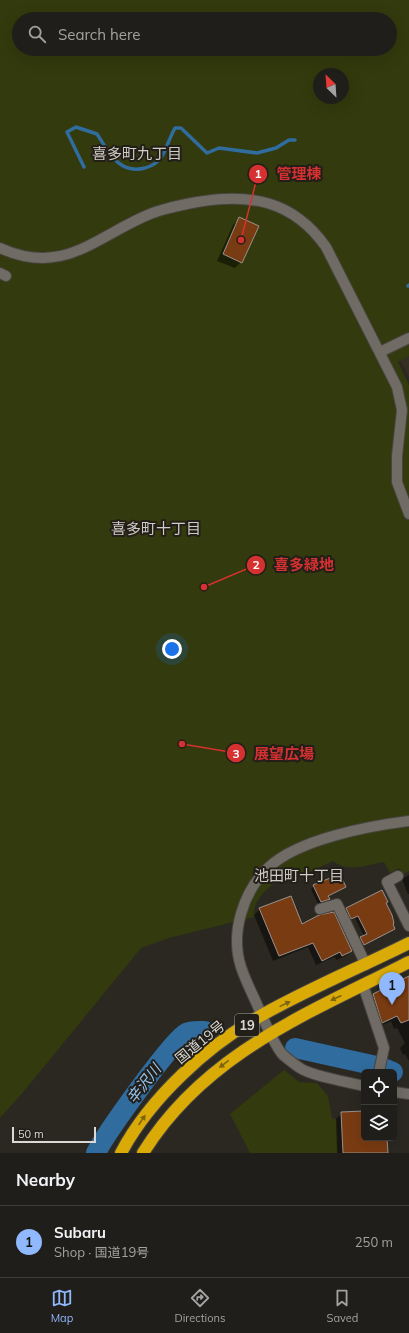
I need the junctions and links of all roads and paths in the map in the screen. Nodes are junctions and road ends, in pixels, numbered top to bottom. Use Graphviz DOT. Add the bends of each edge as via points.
graph roads {
  1 [pos="0,248"];
  2 [pos="409,338"];
  3 [pos="380,352"];
  4 [pos="404,441"];
  5 [pos="409,514"];
  6 [pos="409,821"];
  7 [pos="398,876"];
  8 [pos="320,909"];
  9 [pos="409,926"];
  10 [pos="409,943"];
  11 [pos="409,962"];
  12 [pos="366,965"];
  13 [pos="363,985"];
  14 [pos="262,1015"];
  15 [pos="271,1032"];
  16 [pos="379,1069"];
  17 [pos="361,1085"];
  18 [pos="397,1092"];
  19 [pos="409,1094"];
  20 [pos="121,1153"];
  21 [pos="143,1153"];
  1 -- 3 [label="street" via="31,257 59,257 79,251 150,214 178,205 230,198 264,201 291,214 318,236"];
  2 -- 3 [label="street"];
  3 -- 4 [label="street" via="397,387 402,410"];
  4 -- 5 [label="street" via="397,456 397,482"];
  6 -- 14 [label="street" via="384,824 318,842 287,855 270,866 254,886 243,905 239,924 241,966"];
  7 -- 9 [label="street" via="387,882"];
  8 -- 12 [label="street" via="337,904"];
  10 -- 12 [label="highway, 国道19号 / 19"];
  11 -- 13 [label="highway, 19"];
  14 -- 12 [label="highway, 国道19号 / 19, one-way"];
  13 -- 15 [label="highway, 19, one-way"];
  13 -- 16 [label="street" via="384,1048"];
  14 -- 15 [label="street"];
  20 -- 14 [label="highway, 国道19号 / 19, one-way" via="148,1113 184,1074 223,1041"];
  15 -- 17 [label="street" via="282,1054 302,1069"];
  15 -- 21 [label="highway, 19, one-way" via="220,1067 192,1091 166,1119"];
  18 -- 19 [label="street"];
}
